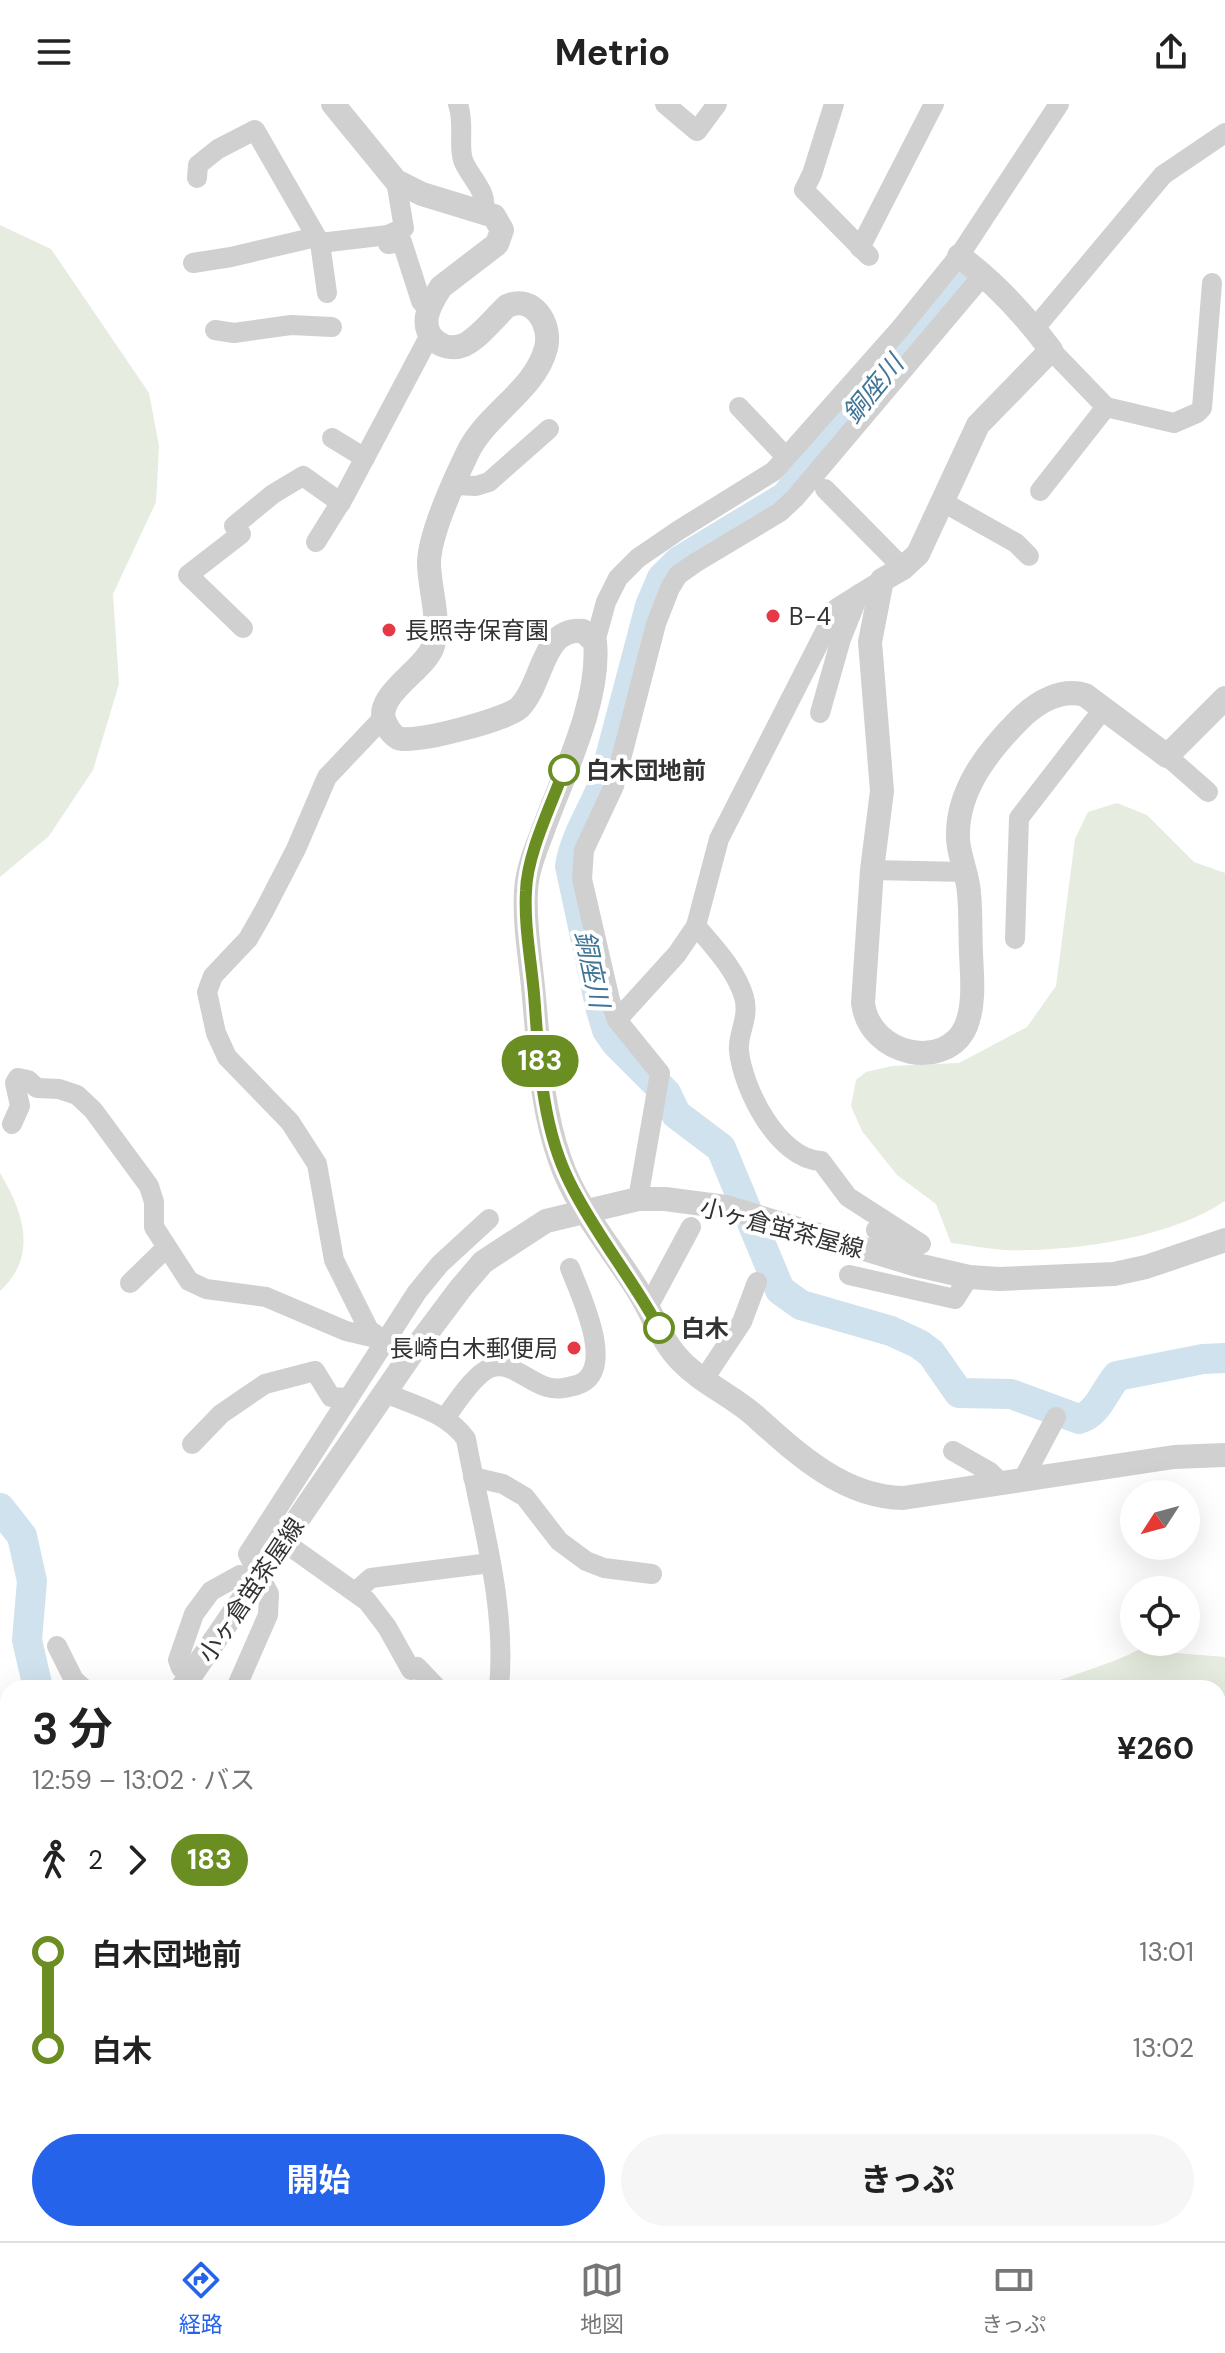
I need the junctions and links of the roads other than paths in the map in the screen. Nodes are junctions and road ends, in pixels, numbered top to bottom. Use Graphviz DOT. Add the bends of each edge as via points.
graph roads {
  1 [pos="333,104"];
  2 [pos="458,104"];
  3 [pos="665,104"];
  4 [pos="717,104"];
  5 [pos="834,104"];
  6 [pos="934,104"];
  7 [pos="1059,104"];
  8 [pos="1225,133"];
  9 [pos="197,178"];
  10 [pos="396,181"];
  11 [pos="483,212"];
  12 [pos="318,240"];
  13 [pos="388,244"];
  14 [pos="959,256"];
  15 [pos="193,263"];
  16 [pos="984,274"];
  17 [pos="1212,283"];
  18 [pos="327,293"];
  19 [pos="429,310"];
  20 [pos="332,327"];
  21 [pos="1035,328"];
  22 [pos="430,335"];
  23 [pos="226,337"];
  24 [pos="1051,350"];
  25 [pos="739,407"];
  26 [pos="1106,407"];
  27 [pos="549,429"];
  28 [pos="332,438"];
  29 [pos="786,457"];
  30 [pos="365,458"];
  31 [pos="455,485"];
  32 [pos="825,489"];
  33 [pos="1040,491"];
  34 [pos="943,502"];
  35 [pos="341,503"];
  36 [pos="316,542"];
  37 [pos="1029,556"];
  38 [pos="892,574"];
  39 [pos="859,594"];
  40 [pos="243,628"];
  41 [pos="595,642"];
  42 [pos="1225,698"];
  43 [pos="1104,708"];
  44 [pos="820,713"];
  45 [pos="383,718"];
  46 [pos="1167,756"];
  47 [pos="1208,792"];
  48 [pos="872,870"];
  49 [pos="965,872"];
  50 [pos="696,926"];
  51 [pos="1015,939"];
  52 [pos="617,1020"];
  53 [pos="12,1124"];
  54 [pos="638,1199"];
  55 [pos="585,1211"];
  56 [pos="489,1219"];
  57 [pos="691,1227"];
  58 [pos="876,1230"];
  59 [pos="1225,1240"];
  60 [pos="166,1248"];
  61 [pos="570,1268"];
  62 [pos="849,1275"];
  63 [pos="969,1277"];
  64 [pos="757,1282"];
  65 [pos="130,1283"];
  66 [pos="648,1307"];
  67 [pos="384,1340"];
  68 [pos="704,1379"];
  69 [pos="385,1393"];
  70 [pos="347,1398"];
  71 [pos="1056,1417"];
  72 [pos="445,1418"];
  73 [pos="192,1444"];
  74 [pos="953,1451"];
  75 [pos="1225,1455"];
  76 [pos="473,1477"];
  77 [pos="1012,1482"];
  78 [pos="284,1542"];
  79 [pos="490,1563"];
  80 [pos="652,1574"];
  81 [pos="259,1579"];
  82 [pos="355,1592"];
  83 [pos="57,1646"];
  84 [pos="182,1678"];
  85 [pos="74,1680"];
  86 [pos="240,1680"];
  87 [pos="429,1680"];
  88 [pos="499,1680"];
  1 -- 10 [label="street"];
  2 -- 11 [label="street" via="464,162 479,187"];
  3 -- 4 [label="street" via="697,131"];
  5 -- 6 [label="street" via="804,190 865,252"];
  7 -- 14 [label="street"];
  8 -- 21 [label="street" via="1163,175"];
  9 -- 12 [label="street" via="198,165 255,130"];
  10 -- 11 [label="street"];
  10 -- 12 [label="street" via="404,228 388,235"];
  11 -- 19 [label="street" via="494,216 501,238 441,287"];
  12 -- 15 [label="street"];
  12 -- 18 [label="street"];
  13 -- 19 [label="street" via="402,242 421,301"];
  14 -- 16 [label="street"];
  14 -- 29 [label="street"];
  16 -- 21 [label="street"];
  16 -- 52 [label="street" via="795,498 678,575 670,588 614,786 582,861"];
  17 -- 26 [label="street" via="1202,408 1174,423"];
  19 -- 22 [label="street"];
  20 -- 23 [label="street" via="291,325"];
  21 -- 24 [label="street"];
  22 -- 30 [label="street"];
  22 -- 31 [label="street" via="442,346 467,344 507,306 521,302 537,310 547,334 536,369 474,441"];
  24 -- 26 [label="street"];
  24 -- 34 [label="street" via="978,425"];
  25 -- 29 [label="street"];
  26 -- 33 [label="street"];
  27 -- 31 [label="street" via="489,482"];
  28 -- 30 [label="street"];
  29 -- 41 [label="street" via="774,471 638,558 618,578"];
  30 -- 35 [label="street"];
  31 -- 45 [label="street" via="433,535 429,560 436,614 432,648 390,697"];
  32 -- 38 [label="street"];
  34 -- 37 [label="street" via="1016,543"];
  34 -- 38 [label="street" via="918,554"];
  35 -- 36 [label="street"];
  35 -- 40 [label="street" via="303,476 234,526 241,534 188,575"];
  38 -- 39 [label="street"];
  38 -- 48 [label="street" via="870,642 882,791"];
  39 -- 44 [label="street"];
  39 -- 50 [label="street" via="837,608 719,839"];
  41 -- 45 [label="street" via="583,631 569,629 559,635 529,694 503,717 408,741 393,734"];
  41 -- 55 [label="street" via="581,730 525,890 547,1114 560,1161"];
  42 -- 46 [label="street"];
  43 -- 46 [label="street"];
  43 -- 49 [label="street" via="1072,691 1030,708 1002,737 970,782 959,815"];
  43 -- 51 [label="street" via="1019,818"];
  45 -- 67 [label="street" via="327,777 264,911 248,939 213,976 207,992 227,1057 290,1122 317,1164 334,1260 369,1330"];
  46 -- 47 [label="street"];
  48 -- 49 [label="street"];
  48 -- 49 [label="street" via="865,1018 890,1046 914,1053 948,1045 960,1036 968,1019 972,977"];
  50 -- 52 [label="street"];
  50 -- 58 [label="street" via="725,960 745,999 738,1048 762,1118 802,1158 821,1161 848,1197 921,1244"];
  52 -- 54 [label="street" via="658,1082"];
  53 -- 60 [label="street" via="20,1106 18,1078 37,1088 77,1095 149,1186 154,1227"];
  54 -- 55 [label="street, 小ヶ倉蛍茶屋線"];
  54 -- 63 [label="street, 小ヶ倉蛍茶屋線" via="726,1207"];
  55 -- 66 [label="street"];
  55 -- 69 [label="street, 小ヶ倉蛍茶屋線" via="546,1221 483,1262"];
  56 -- 67 [label="street" via="440,1264"];
  57 -- 66 [label="street"];
  59 -- 63 [label="street, 小ヶ倉蛍茶屋線" via="1114,1274"];
  60 -- 65 [label="street"];
  60 -- 67 [label="street" via="197,1287 266,1297 346,1331"];
  61 -- 72 [label="street" via="591,1324 596,1361 591,1375 584,1383 559,1389 502,1366 488,1369"];
  62 -- 63 [label="street" via="955,1299"];
  64 -- 68 [label="street" via="742,1322"];
  66 -- 68 [label="street" via="681,1362"];
  67 -- 70 [label="street"];
  68 -- 77 [label="street" via="824,1472 861,1491 903,1498"];
  69 -- 72 [label="street"];
  69 -- 78 [label="street, 小ヶ倉蛍茶屋線"];
  70 -- 73 [label="street" via="331,1397 315,1371 265,1384 221,1414"];
  70 -- 81 [label="street" via="248,1554"];
  71 -- 77 [label="street"];
  72 -- 76 [label="street" via="466,1439"];
  74 -- 77 [label="street"];
  75 -- 77 [label="street" via="1174,1457"];
  76 -- 79 [label="street"];
  76 -- 80 [label="street" via="503,1484 525,1497 559,1541 586,1561"];
  78 -- 81 [label="street, 小ヶ倉蛍茶屋線"];
  78 -- 82 [label="street"];
  79 -- 82 [label="street" via="371,1578"];
  79 -- 88 [label="street" via="501,1632"];
  81 -- 84 [label="street, 小ヶ倉蛍茶屋線"];
  81 -- 84 [label="street" via="240,1575 211,1591 187,1631 178,1660"];
  81 -- 86 [label="street" via="269,1594 268,1615"];
  82 -- 87 [label="street" via="387,1627 411,1670 417,1667"];
  83 -- 85 [label="street"];
}
